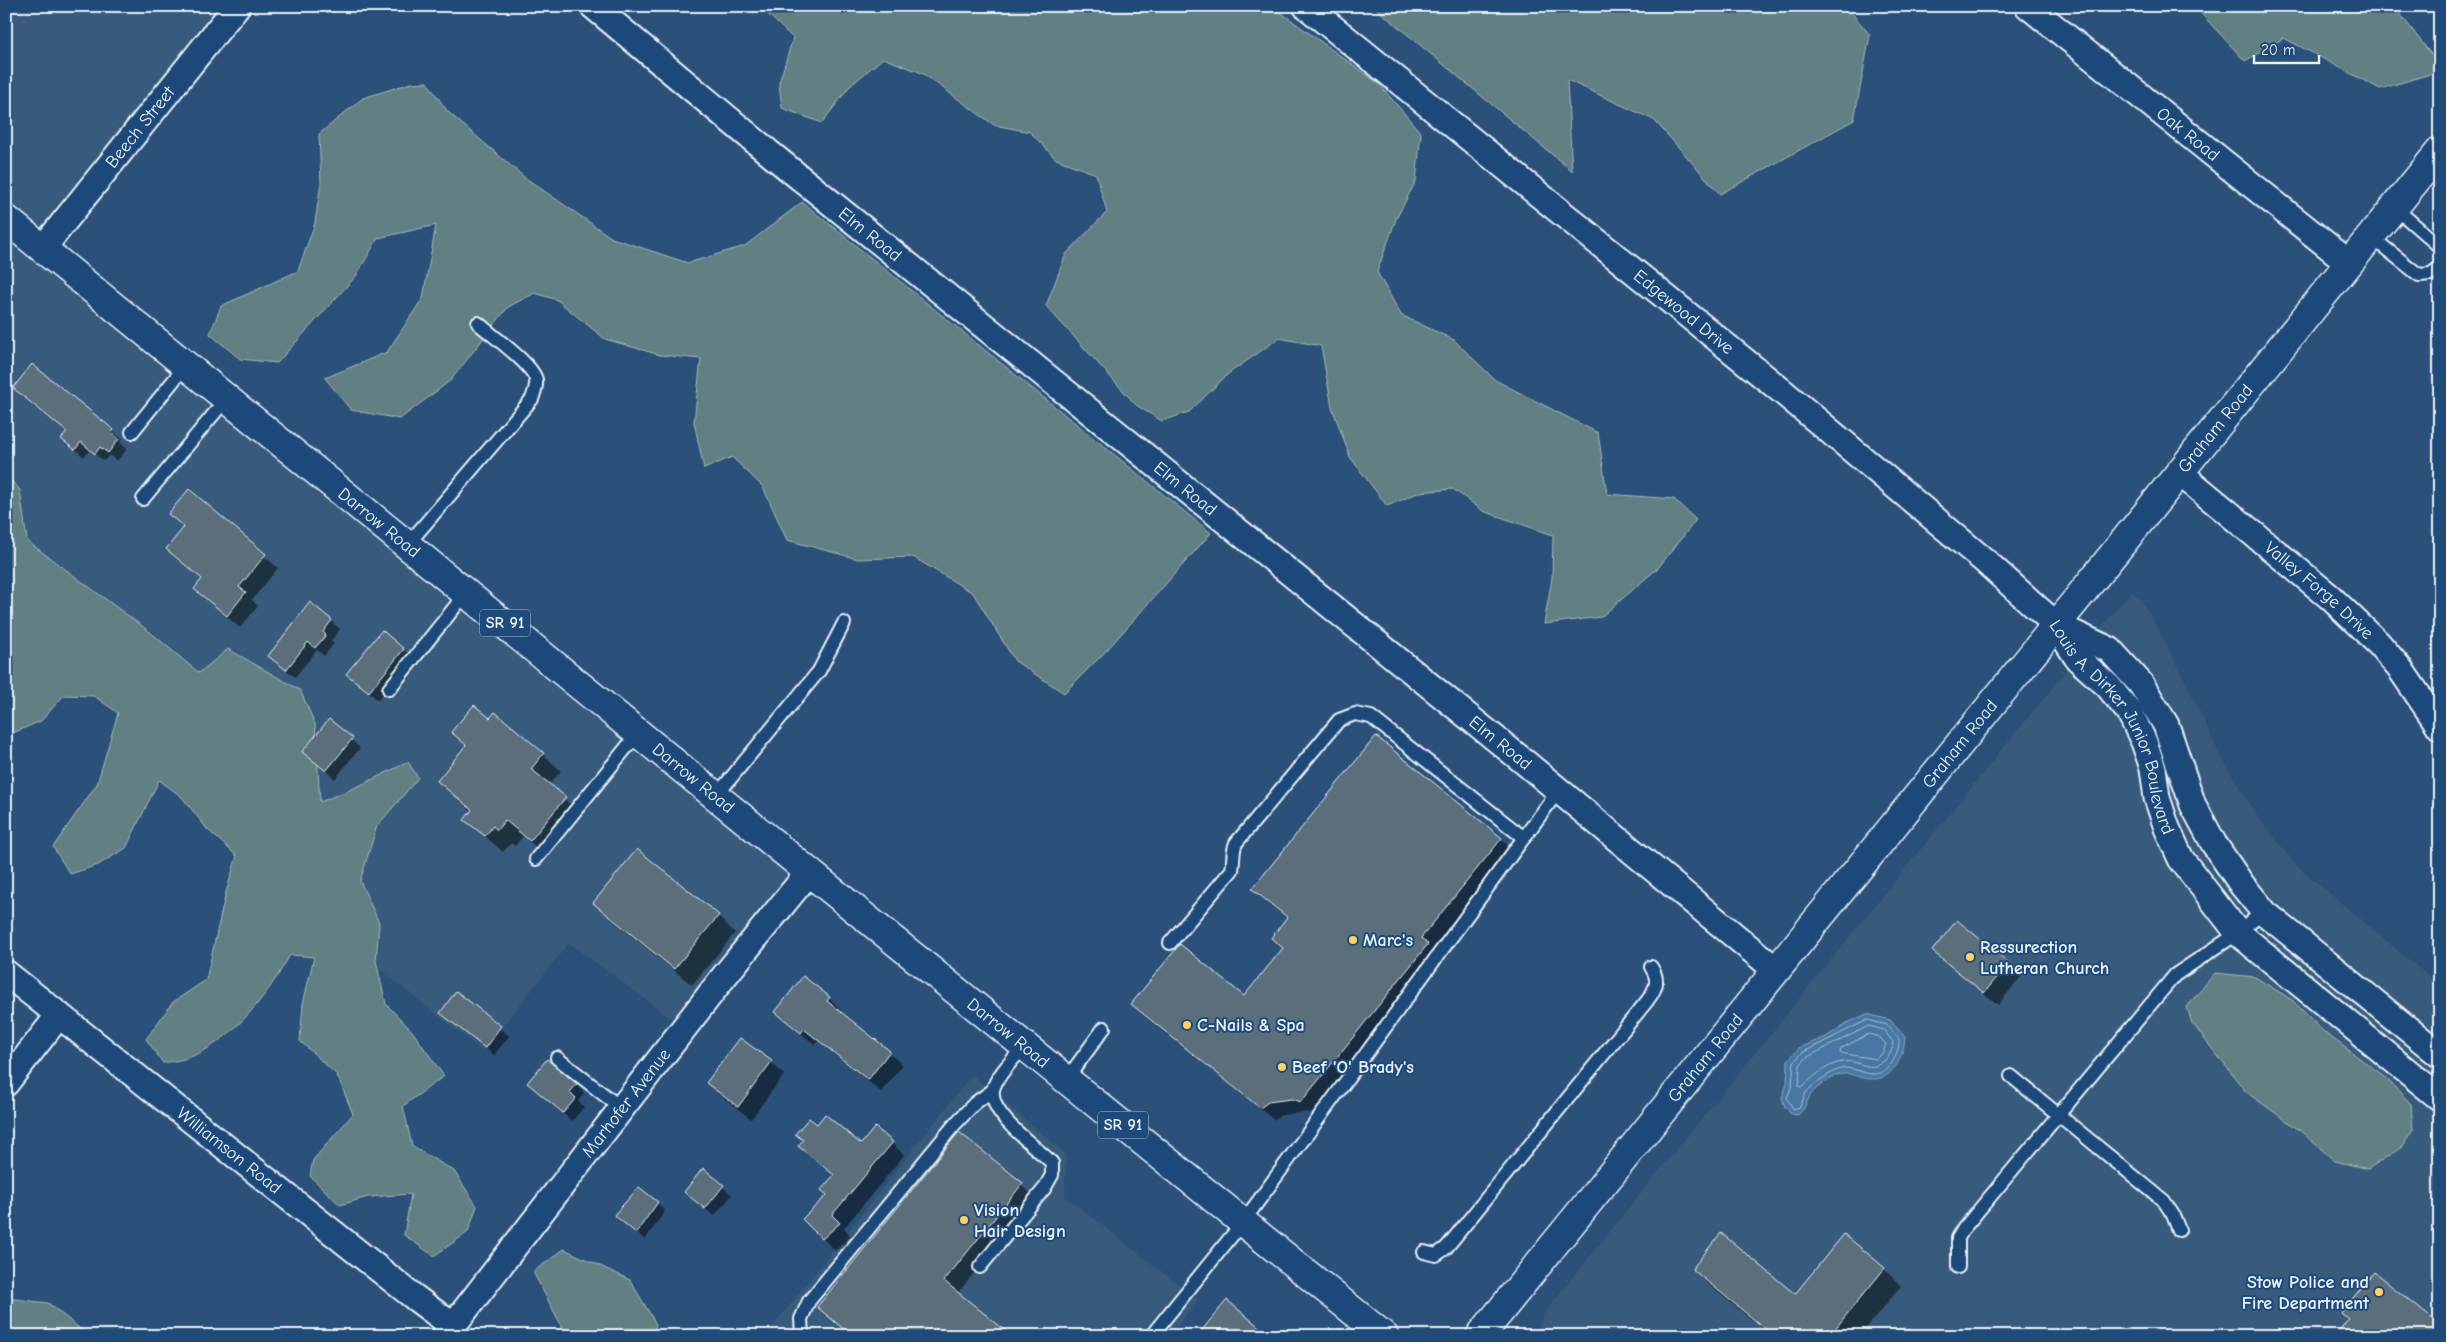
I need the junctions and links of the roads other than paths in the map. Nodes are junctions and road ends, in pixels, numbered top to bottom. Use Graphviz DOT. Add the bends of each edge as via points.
graph roads {
  1 [pos="237,6"];
  2 [pos="593,6"];
  3 [pos="1306,6"];
  4 [pos="2028,6"];
  5 [pos="2440,151"];
  6 [pos="2394,207"];
  7 [pos="6,219"];
  8 [pos="2370,236"];
  9 [pos="2440,247"];
  10 [pos="43,248"];
  11 [pos="2348,262"];
  12 [pos="2440,267"];
  13 [pos="478,323"];
  14 [pos="187,364"];
  15 [pos="228,397"];
  16 [pos="132,432"];
  17 [pos="2180,473"];
  18 [pos="143,499"];
  19 [pos="408,544"];
  20 [pos="467,592"];
  21 [pos="844,623"];
  22 [pos="2056,625"];
  23 [pos="389,689"];
  24 [pos="2440,727"];
  25 [pos="638,732"];
  26 [pos="1558,791"];
  27 [pos="716,796"];
  28 [pos="1524,838"];
  29 [pos="536,859"];
  30 [pos="809,872"];
  31 [pos="2264,911"];
  32 [pos="2238,932"];
  33 [pos="1170,943"];
  34 [pos="1651,967"];
  35 [pos="1776,970"];
  36 [pos="6,972"];
  37 [pos="59,1015"];
  38 [pos="1104,1028"];
  39 [pos="1025,1046"];
  40 [pos="2440,1055"];
  41 [pos="557,1058"];
  42 [pos="2011,1076"];
  43 [pos="1066,1080"];
  44 [pos="6,1083"];
  45 [pos="993,1090"];
  46 [pos="2440,1098"];
  47 [pos="621,1108"];
  48 [pos="2059,1114"];
  49 [pos="1243,1222"];
  50 [pos="2179,1230"];
  51 [pos="1424,1252"];
  52 [pos="980,1267"];
  53 [pos="1958,1267"];
  54 [pos="449,1331"];
  55 [pos="802,1336"];
  56 [pos="1151,1336"];
  57 [pos="1384,1336"];
  58 [pos="1480,1336"];
  1 -- 10 [label="street, Beech Street"];
  2 -- 26 [label="street, Elm Road" via="772,156"];
  3 -- 22 [label="street, Edgewood Drive" via="1784,392"];
  4 -- 11 [label="street, Oak Road"];
  5 -- 6 [label="main road, Graham Road"];
  6 -- 8 [label="main road, Graham Road"];
  6 -- 9 [label="lane"];
  7 -- 10 [label="main road, Darrow Road / SR 91"];
  8 -- 11 [label="main road, Graham Road"];
  8 -- 12 [label="lane" via="2419,275 2431,274"];
  10 -- 14 [label="main road, Darrow Road / SR 91"];
  11 -- 17 [label="main road, Graham Road"];
  13 -- 19 [label="lane" via="528,367 536,380 536,390 532,399"];
  14 -- 15 [label="main road, Darrow Road / SR 91"];
  14 -- 16 [label="lane"];
  15 -- 18 [label="lane"];
  15 -- 19 [label="main road, Darrow Road / SR 91"];
  17 -- 22 [label="main road, Graham Road"];
  17 -- 24 [label="street, Valley Forge Drive" via="2330,597 2379,644"];
  19 -- 20 [label="main road, Darrow Road / SR 91"];
  20 -- 23 [label="lane"];
  20 -- 25 [label="main road, Darrow Road / SR 91"];
  21 -- 27 [label="lane" via="819,670"];
  22 -- 31 [label="street, Louis A. Dirker Junior Boulevard" via="2110,650 2141,684 2166,725 2192,805 2214,844"];
  22 -- 32 [label="street, Louis A. Dirker Junior Boulevard" via="2078,659 2108,686 2130,713 2153,768 2157,798 2167,828 2182,859"];
  22 -- 35 [label="main road, Graham Road"];
  25 -- 27 [label="main road, Darrow Road / SR 91"];
  25 -- 29 [label="lane"];
  26 -- 28 [label="lane"];
  26 -- 35 [label="street, Elm Road"];
  27 -- 30 [label="main road, Darrow Road / SR 91"];
  28 -- 33 [label="lane" via="1371,717 1355,714 1339,720 1236,843 1232,870"];
  28 -- 49 [label="lane"];
  30 -- 39 [label="main road, Darrow Road / SR 91"];
  30 -- 47 [label="street, Marhofer Avenue"];
  31 -- 32 [label="lane"];
  31 -- 40 [label="street, Louis A. Dirker Junior Boulevard"];
  32 -- 46 [label="street, Louis A. Dirker Junior Boulevard"];
  32 -- 48 [label="lane" via="2175,974"];
  34 -- 51 [label="lane" via="1657,985 1647,1001 1446,1248 1436,1255"];
  35 -- 58 [label="main road, Graham Road"];
  36 -- 37 [label="street, Williamson Road"];
  37 -- 44 [label="street"];
  37 -- 54 [label="street, Williamson Road" via="414,1298"];
  38 -- 43 [label="lane"];
  39 -- 43 [label="main road, Darrow Road / SR 91"];
  39 -- 45 [label="lane"];
  41 -- 47 [label="lane"];
  42 -- 48 [label="lane"];
  43 -- 49 [label="main road, Darrow Road / SR 91"];
  45 -- 52 [label="lane" via="1006,1122 1052,1163 1052,1176 1034,1203"];
  45 -- 55 [label="lane" via="955,1124 809,1301 801,1319"];
  47 -- 54 [label="street, Marhofer Avenue"];
  48 -- 50 [label="lane" via="2164,1201"];
  48 -- 53 [label="lane" via="1964,1228 1958,1238"];
  49 -- 56 [label="lane"];
  49 -- 57 [label="main road, Darrow Road / SR 91"];
}
